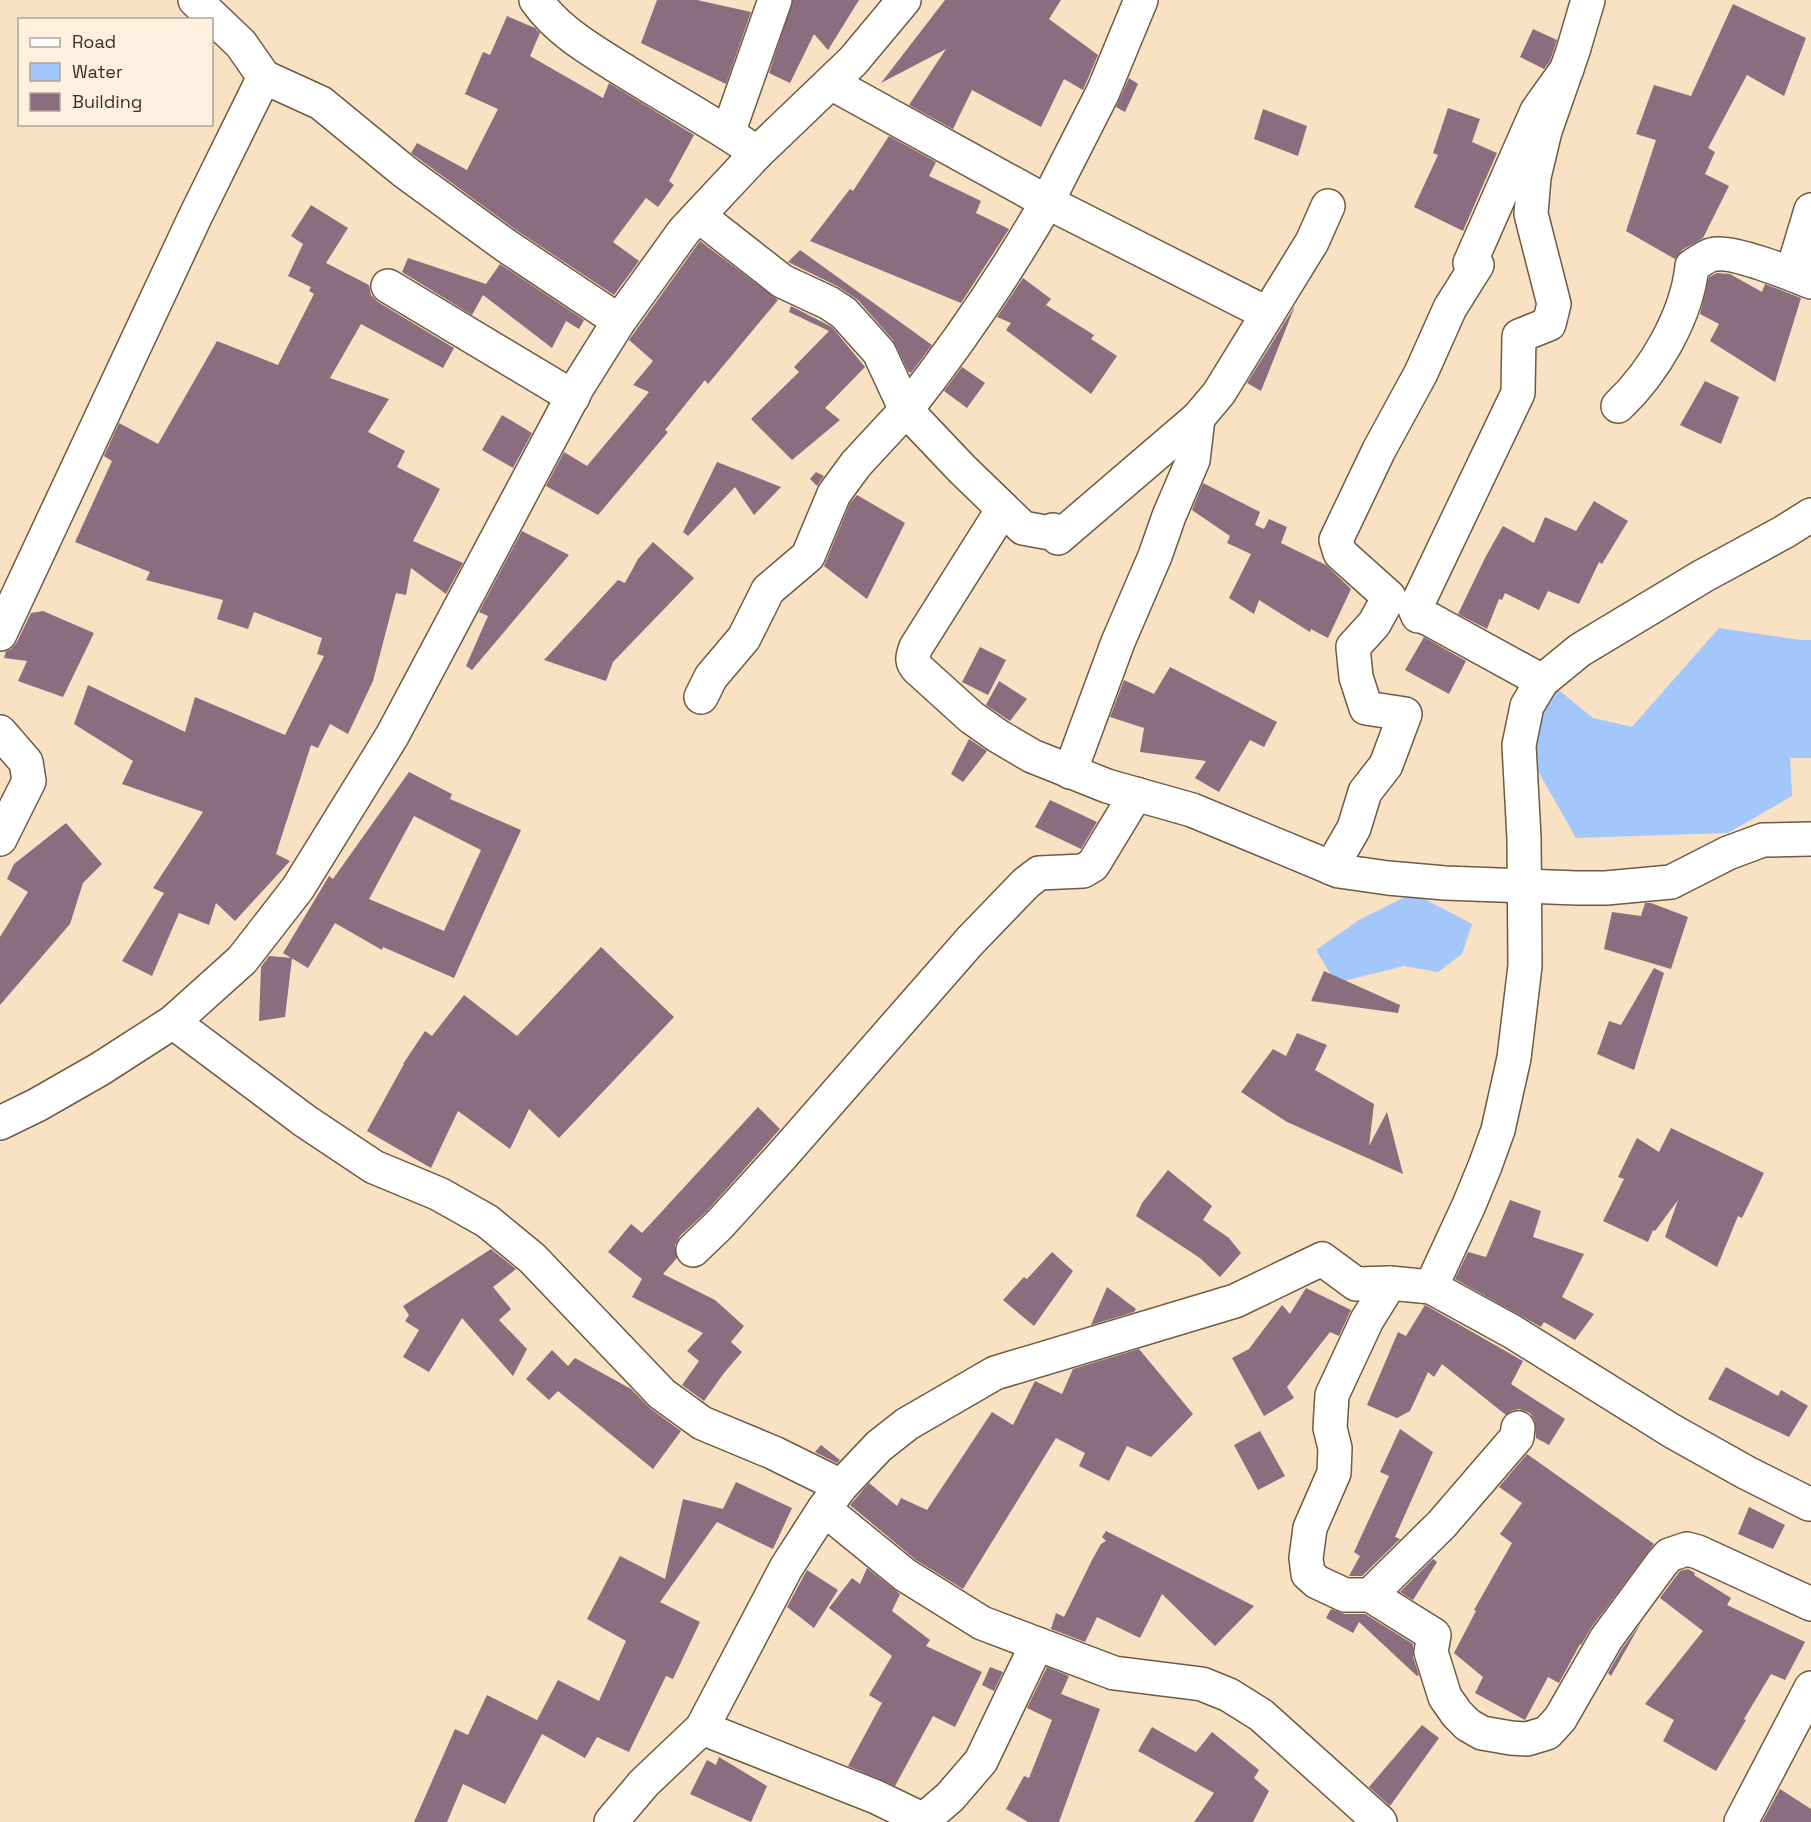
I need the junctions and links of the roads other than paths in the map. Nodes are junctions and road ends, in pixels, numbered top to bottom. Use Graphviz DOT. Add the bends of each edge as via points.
graph roads {
  1 [pos="195,0"];
  2 [pos="536,0"];
  3 [pos="776,0"];
  4 [pos="904,0"];
  5 [pos="1141,0"];
  6 [pos="1588,0"];
  7 [pos="1567,69"];
  8 [pos="264,76"];
  9 [pos="831,82"];
  10 [pos="728,133"];
  11 [pos="757,153"];
  12 [pos="1047,202"];
  13 [pos="1328,206"];
  14 [pos="1811,210"];
  15 [pos="699,216"];
  16 [pos="1802,278"];
  17 [pos="388,286"];
  18 [pos="1268,314"];
  19 [pos="620,321"];
  20 [pos="573,397"];
  21 [pos="1618,406"];
  22 [pos="906,410"];
  23 [pos="1198,418"];
  24 [pos="1004,509"];
  25 [pos="1811,515"];
  26 [pos="0,634"];
  27 [pos="1542,681"];
  28 [pos="701,697"];
  29 [pos="0,732"];
  30 [pos="1070,772"];
  31 [pos="1136,794"];
  32 [pos="0,839"];
  33 [pos="1811,839"];
  34 [pos="1331,868"];
  35 [pos="1524,886"];
  36 [pos="173,1022"];
  37 [pos="0,1123"];
  38 [pos="693,1250"];
  39 [pos="1390,1283"];
  40 [pos="1431,1287"];
  41 [pos="1518,1428"];
  42 [pos="833,1497"];
  43 [pos="1810,1506"];
  44 [pos="1370,1596"];
  45 [pos="1811,1604"];
  46 [pos="1037,1644"];
  47 [pos="1811,1688"];
  48 [pos="702,1728"];
  49 [pos="925,1821"];
  50 [pos="1377,1821"];
  51 [pos="611,1822"];
  52 [pos="1741,1822"];
  1 -- 8 [label="street" via="241,44"];
  2 -- 10 [label="street" via="590,50"];
  3 -- 10 [label="street"];
  4 -- 9 [label="street"];
  5 -- 12 [label="street" via="1103,92"];
  6 -- 7 [label="street"];
  7 -- 27 [label="street" via="1545,131 1534,177 1531,214 1554,304 1549,324 1519,336 1518,393 1415,609 1418,616"];
  7 -- 34 [label="street" via="1537,111 1470,263 1477,265 1450,308 1336,540 1340,553 1389,597 1374,624 1353,647 1356,677 1366,708 1405,714 1386,765 1365,792 1354,828"];
  8 -- 19 [label="street" via="321,103 405,172 506,246"];
  8 -- 26 [label="street"];
  9 -- 11 [label="street"];
  9 -- 12 [label="street"];
  10 -- 11 [label="street"];
  11 -- 15 [label="street"];
  12 -- 18 [label="street"];
  12 -- 22 [label="street" via="981,309"];
  13 -- 18 [label="street" via="1312,242"];
  14 -- 16 [label="street"];
  15 -- 19 [label="street"];
  15 -- 22 [label="street" via="782,281 844,313 879,352"];
  16 -- 21 [label="street" via="1726,254 1715,254 1692,266 1691,282 1670,338 1653,366"];
  17 -- 20 [label="street"];
  18 -- 23 [label="street" via="1219,393"];
  19 -- 20 [label="street"];
  20 -- 36 [label="street" via="392,736 298,888 242,960"];
  22 -- 24 [label="street"];
  22 -- 28 [label="street" via="834,494 807,556 768,590 744,638 711,677"];
  23 -- 24 [label="street" via="1058,538 1053,530 1050,534 1023,528"];
  23 -- 30 [label="street" via="1193,460 1118,642"];
  24 -- 30 [label="street" via="916,647 913,664 998,736"];
  25 -- 27 [label="street" via="1625,622 1580,650"];
  27 -- 35 [label="street" via="1527,706 1519,745"];
  29 -- 32 [label="street" via="26,762 29,781"];
  30 -- 31 [label="street"];
  31 -- 34 [label="street" via="1192,810"];
  31 -- 38 [label="street" via="1093,865 1083,871 1039,873 1026,883"];
  33 -- 35 [label="street" via="1763,840 1671,882 1577,888"];
  34 -- 35 [label="street" via="1388,878"];
  35 -- 40 [label="street" via="1525,966 1514,1058 1498,1130"];
  36 -- 37 [label="street" via="37,1106"];
  36 -- 42 [label="street" via="305,1121 374,1167 439,1194 487,1221 532,1258 662,1394 702,1423 774,1453"];
  39 -- 40 [label="street"];
  39 -- 42 [label="street" via="1356,1284 1322,1259 1235,1301 995,1373 907,1424 879,1446"];
  39 -- 44 [label="street" via="1367,1320 1332,1395 1334,1473 1310,1528 1306,1558 1308,1574 1317,1582 1345,1595"];
  40 -- 43 [label="street" via="1513,1332 1672,1431"];
  41 -- 44 [label="street" via="1517,1437 1442,1524"];
  42 -- 46 [label="street" via="904,1575 982,1623"];
  42 -- 48 [label="street" via="786,1568"];
  44 -- 45 [label="street" via="1434,1635 1431,1652 1445,1697 1468,1725 1482,1733 1527,1739 1546,1733 1560,1719 1606,1639 1669,1555 1687,1548"];
  46 -- 49 [label="street" via="981,1761"];
  46 -- 50 [label="street" via="1114,1673 1202,1684 1229,1695 1261,1715"];
  47 -- 52 [label="street"];
  48 -- 49 [label="street" via="876,1797"];
  48 -- 51 [label="street" via="644,1783"];
}
